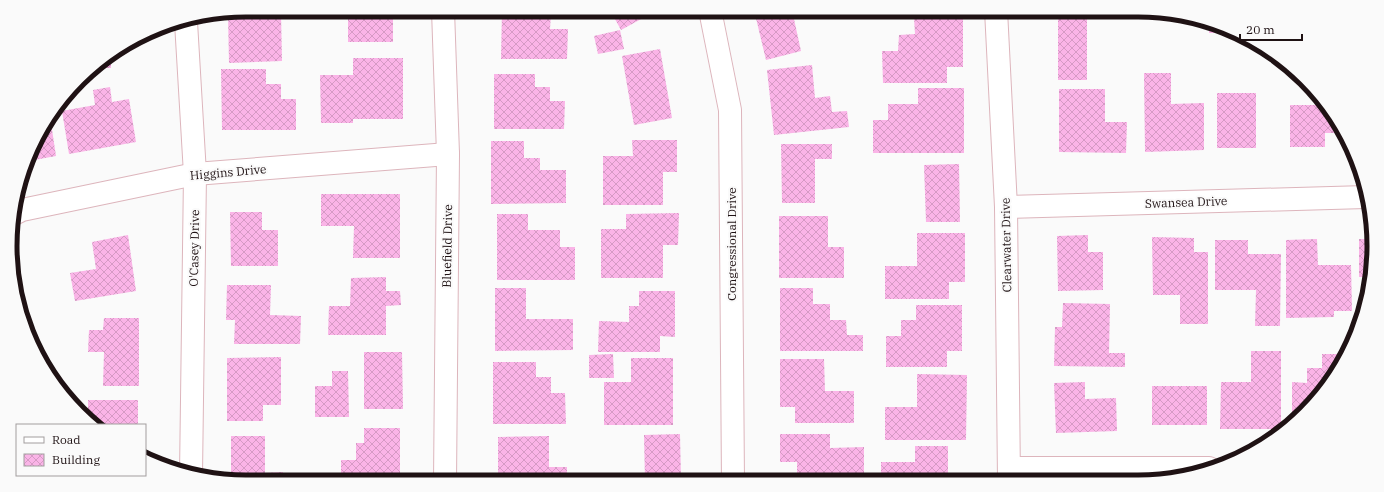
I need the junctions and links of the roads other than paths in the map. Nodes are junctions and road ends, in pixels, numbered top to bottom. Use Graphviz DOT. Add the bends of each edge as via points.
graph roads {
  1 [pos="443,17"];
  2 [pos="711,17"];
  3 [pos="996,17"];
  4 [pos="186,25"];
  5 [pos="448,154"];
  6 [pos="195,174"];
  7 [pos="1362,197"];
  8 [pos="1006,207"];
  9 [pos="20,211"];
  10 [pos="191,468"];
  11 [pos="1192,469"];
  12 [pos="1009,474"];
  13 [pos="445,475"];
  14 [pos="733,475"];
  1 -- 5 [label="street, Bluefield Drive"];
  2 -- 14 [label="street, Congressional Drive" via="730,110"];
  3 -- 8 [label="street, Clearwater Drive"];
  4 -- 6 [label="street, O'Casey Drive"];
  5 -- 6 [label="street, Higgins Drive"];
  5 -- 13 [label="street, Bluefield Drive"];
  6 -- 9 [label="street, Higgins Drive"];
  6 -- 10 [label="street, O'Casey Drive"];
  7 -- 8 [label="street, Swansea Drive"];
  8 -- 12 [label="street, Clearwater Drive"];
  11 -- 12 [label="street"];
}
